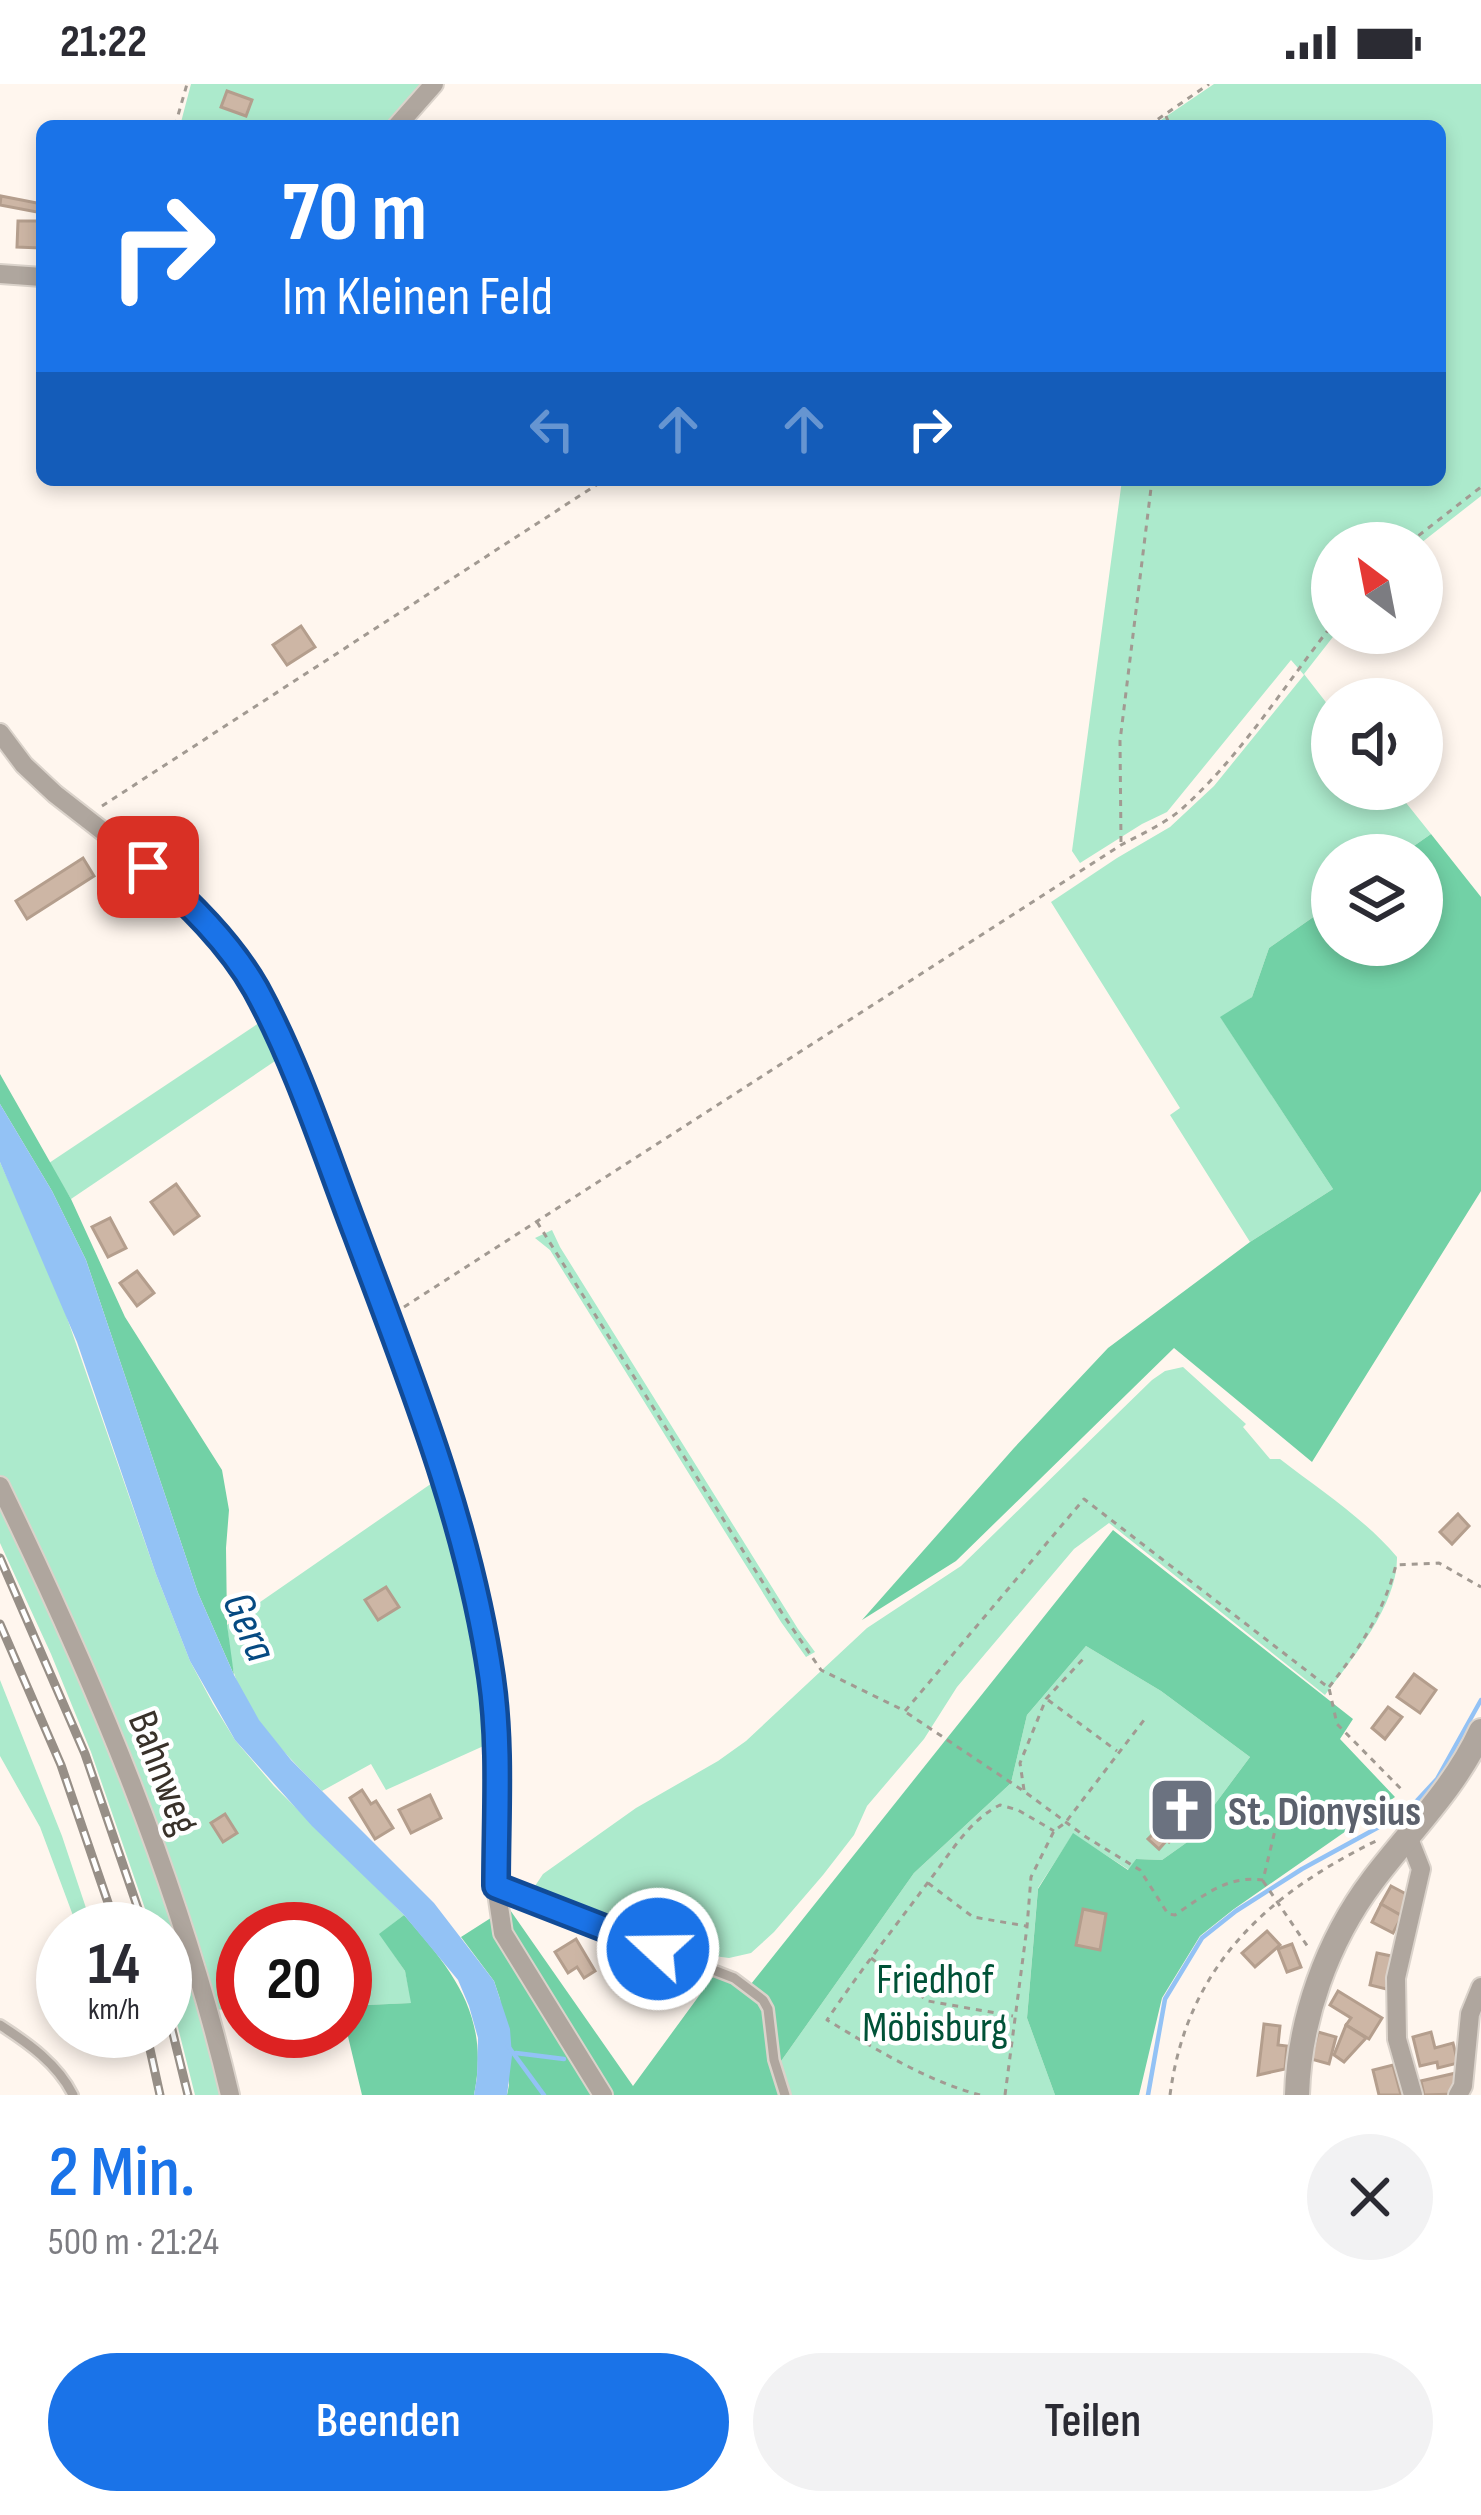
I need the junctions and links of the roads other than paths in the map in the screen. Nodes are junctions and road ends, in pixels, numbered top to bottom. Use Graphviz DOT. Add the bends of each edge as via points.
graph roads {
  1 [pos="434,84"];
  2 [pos="402,120"];
  3 [pos="0,274"];
  4 [pos="36,277"];
  5 [pos="0,733"];
  6 [pos="0,1486"];
  7 [pos="1481,1731"];
  8 [pos="1475,1754"];
  9 [pos="1408,1836"];
  10 [pos="496,1886"];
  11 [pos="1481,1987"];
  12 [pos="0,2025"];
  13 [pos="783,2094"];
  14 [pos="73,2095"];
  15 [pos="230,2095"];
  16 [pos="603,2095"];
  17 [pos="1297,2095"];
  18 [pos="1413,2095"];
  19 [pos="1458,2095"];
  1 -- 2 [label="street"];
  3 -- 4 [label="street"];
  5 -- 10 [label="street" via="55,794 197,914 254,986 312,1118 463,1549 497,1719"];
  6 -- 15 [label="street, Bahnweg" via="86,1669 163,1867"];
  7 -- 8 [label="street"];
  8 -- 9 [label="street"];
  9 -- 17 [label="street" via="1346,1922 1326,1966 1306,2021"];
  9 -- 18 [label="street" via="1420,1869 1396,1978 1397,2039"];
  10 -- 13 [label="lane" via="752,1991 768,2009"];
  10 -- 16 [label="street" via="503,1933"];
  11 -- 19 [label="street"];
  12 -- 14 [label="lane" via="48,2061"];
}
